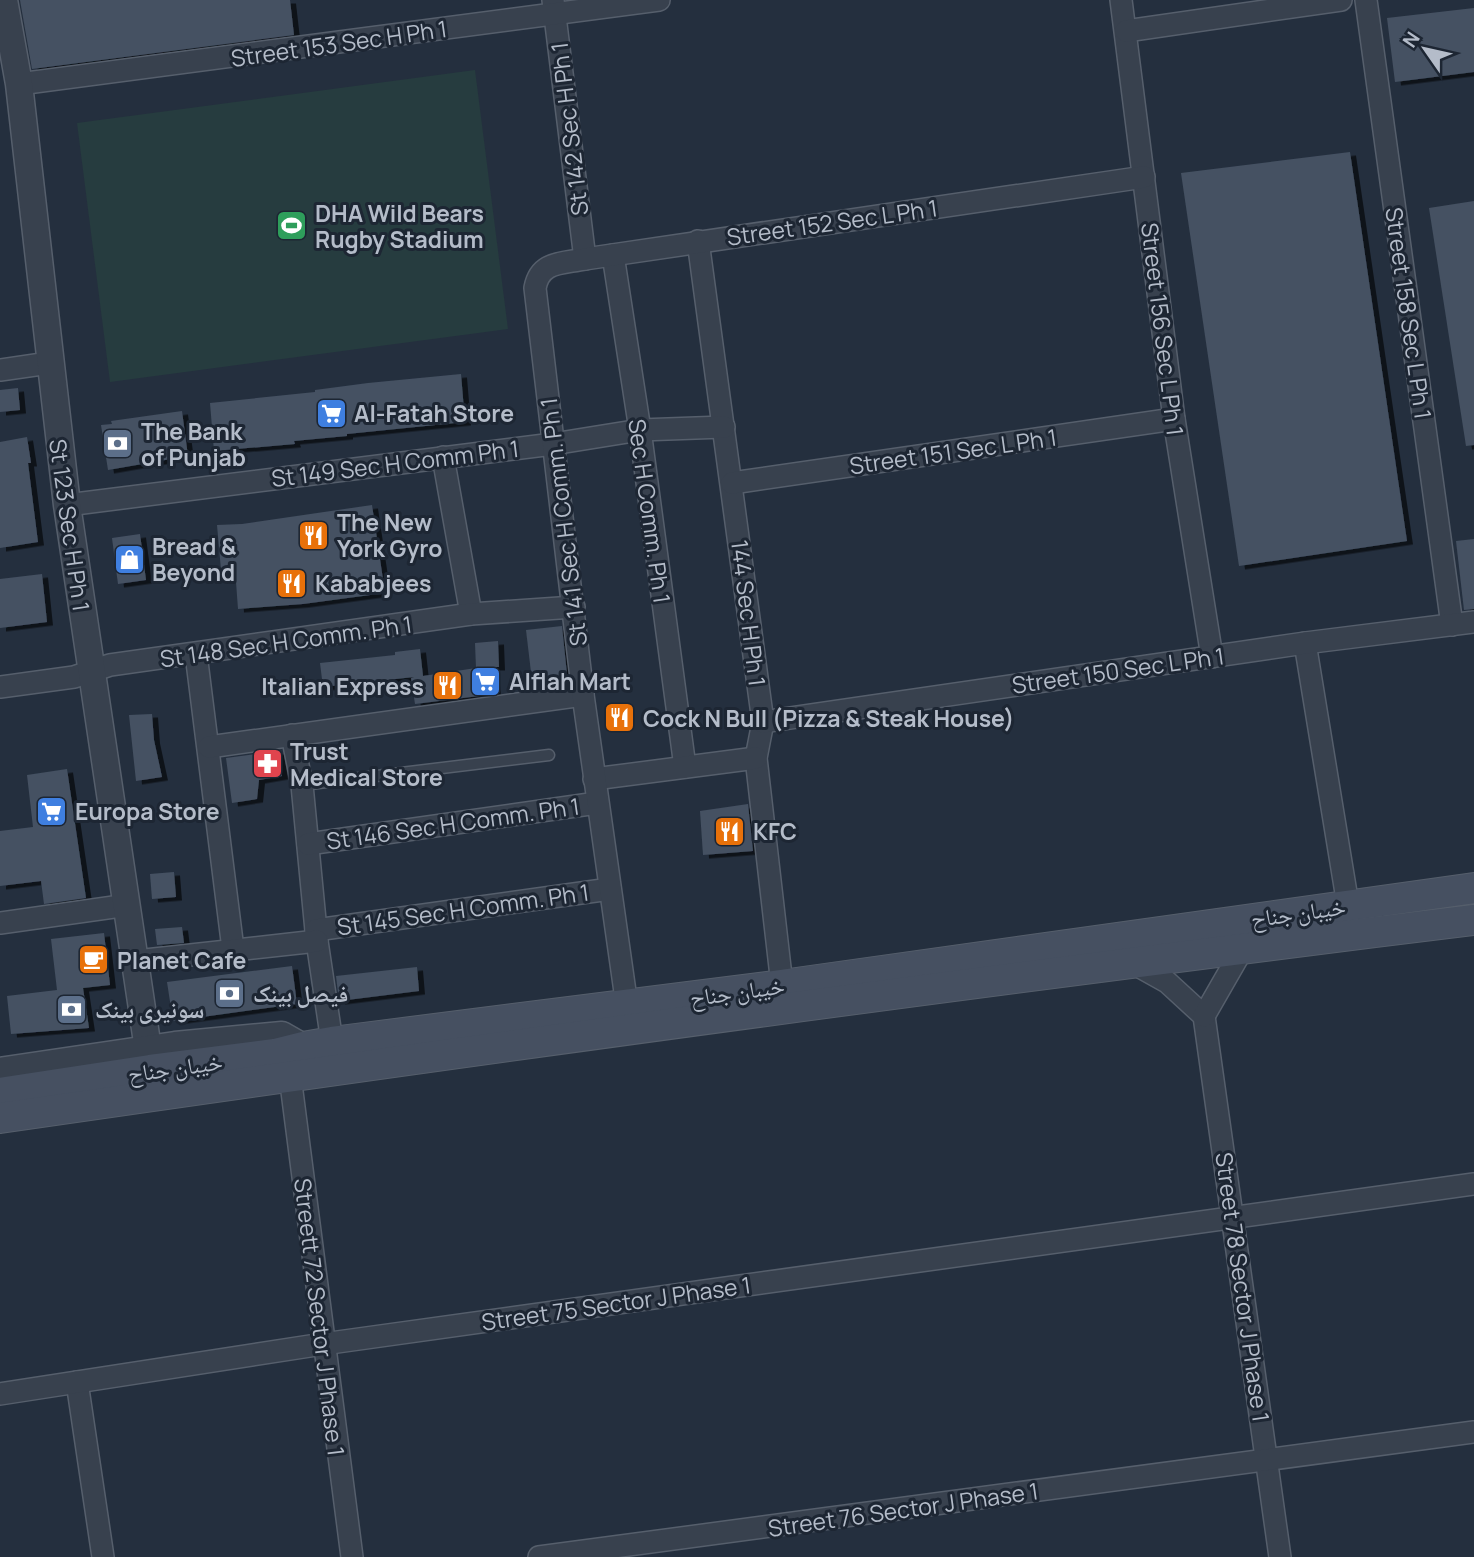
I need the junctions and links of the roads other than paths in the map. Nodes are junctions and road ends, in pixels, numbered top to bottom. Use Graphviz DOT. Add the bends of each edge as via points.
graph roads {
  1 [pos="4,0"];
  2 [pos="659,0"];
  3 [pos="1121,0"];
  4 [pos="1341,0"];
  5 [pos="1366,0"];
  6 [pos="554,7"];
  7 [pos="1126,31"];
  8 [pos="19,84"];
  9 [pos="1144,177"];
  10 [pos="698,241"];
  11 [pos="613,255"];
  12 [pos="585,259"];
  13 [pos="535,288"];
  14 [pos="49,363"];
  15 [pos="0,370"];
  16 [pos="1174,419"];
  17 [pos="724,426"];
  18 [pos="640,430"];
  19 [pos="553,443"];
  20 [pos="443,457"];
  21 [pos="732,483"];
  22 [pos="67,505"];
  23 [pos="574,607"];
  24 [pos="471,614"];
  25 [pos="1474,622"];
  26 [pos="1452,625"];
  27 [pos="1305,643"];
  28 [pos="196,654"];
  29 [pos="1212,657"];
  30 [pos="90,671"];
  31 [pos="0,687"];
  32 [pos="583,695"];
  33 [pos="763,722"];
  34 [pos="292,735"];
  35 [pos="209,747"];
  36 [pos="549,755"];
  37 [pos="756,758"];
  38 [pos="685,767"];
  39 [pos="594,779"];
  40 [pos="302,785"];
  41 [pos="597,803"];
  42 [pos="308,844"];
  43 [pos="1474,888"];
  44 [pos="610,889"];
  45 [pos="128,905"];
  46 [pos="1348,905"];
  47 [pos="1474,920"];
  48 [pos="0,923"];
  49 [pos="317,936"];
  50 [pos="1243,948"];
  51 [pos="233,949"];
  52 [pos="136,961"];
  53 [pos="1133,962"];
  54 [pos="782,985"];
  55 [pos="627,1006"];
  56 [pos="1204,1016"];
  57 [pos="332,1042"];
  58 [pos="303,1047"];
  59 [pos="148,1049"];
  60 [pos="0,1071"];
  61 [pos="290,1076"];
  62 [pos="0,1093"];
  63 [pos="0,1118"];
  64 [pos="1474,1184"];
  65 [pos="1233,1217"];
  66 [pos="323,1344"];
  67 [pos="77,1382"];
  68 [pos="0,1394"];
  69 [pos="1474,1432"];
  70 [pos="1268,1461"];
  71 [pos="103,1557"];
  72 [pos="352,1557"];
  73 [pos="539,1557"];
  74 [pos="1280,1557"];
  1 -- 8 [label="street, St 123 Sec H Ph 1"];
  2 -- 6 [label="street, Street 153 Sec H Ph 1"];
  3 -- 7 [label="street, Street 156 Sec L Ph 1"];
  4 -- 7 [label="street"];
  5 -- 26 [label="street, Street 158 Sec L Ph 1"];
  6 -- 8 [label="street, Street 153 Sec H Ph 1"];
  6 -- 12 [label="street, St 142 Sec H Ph 1"];
  7 -- 9 [label="street, Street 156 Sec L Ph 1"];
  8 -- 14 [label="street, St 123 Sec H Ph 1"];
  9 -- 10 [label="street, Street 152 Sec L Ph 1"];
  9 -- 16 [label="street, Street 156 Sec L Ph 1"];
  10 -- 11 [label="street, Street 152 Sec L Ph 1"];
  10 -- 17 [label="street, 144 Sec H Ph 1"];
  11 -- 12 [label="street, Street 152 Sec L Ph 1"];
  11 -- 18 [label="street, Sec H Comm. Ph 1"];
  12 -- 13 [label="street, Street 152 Sec L Ph 1" via="545,268"];
  13 -- 19 [label="street, St 141 Sec H Comm. Ph 1"];
  14 -- 15 [label="street"];
  14 -- 22 [label="street, St 123 Sec H Ph 1"];
  16 -- 21 [label="street, Street 151 Sec L Ph 1"];
  16 -- 29 [label="street, Street 156 Sec L Ph 1"];
  17 -- 18 [label="street, St 149 Sec H Comm Ph 1"];
  17 -- 21 [label="street, 144 Sec H Ph 1"];
  18 -- 19 [label="street, St 149 Sec H Comm Ph 1"];
  18 -- 38 [label="street, Sec H Comm. Ph 1"];
  19 -- 20 [label="street, St 149 Sec H Comm Ph 1"];
  19 -- 23 [label="street, St 141 Sec H Comm. Ph 1"];
  20 -- 22 [label="street, St 149 Sec H Comm Ph 1"];
  20 -- 24 [label="street"];
  21 -- 33 [label="street, 144 Sec H Ph 1"];
  22 -- 30 [label="street, St 123 Sec H Ph 1"];
  23 -- 24 [label="street, St 148 Sec H Comm. Ph 1"];
  23 -- 32 [label="street, St 141 Sec H Comm. Ph 1"];
  24 -- 28 [label="street, St 148 Sec H Comm. Ph 1"];
  25 -- 26 [label="street, Street 150 Sec L Ph 1"];
  26 -- 27 [label="street, Street 150 Sec L Ph 1"];
  27 -- 29 [label="street, Street 150 Sec L Ph 1"];
  27 -- 46 [label="street"];
  28 -- 30 [label="street, St 148 Sec H Comm. Ph 1"];
  28 -- 35 [label="street"];
  29 -- 33 [label="street, Street 150 Sec L Ph 1"];
  30 -- 31 [label="street, St 148 Sec H Comm. Ph 1"];
  30 -- 45 [label="street, St 123 Sec H Ph 1"];
  32 -- 34 [label="street"];
  32 -- 39 [label="street, St 141 Sec H Comm. Ph 1"];
  33 -- 37 [label="street, 144 Sec H Ph 1"];
  34 -- 35 [label="street"];
  34 -- 40 [label="street"];
  35 -- 51 [label="street"];
  36 -- 40 [label="lane"];
  37 -- 38 [label="street"];
  37 -- 54 [label="street, 144 Sec H Ph 1"];
  38 -- 39 [label="street"];
  39 -- 41 [label="street, St 141 Sec H Comm. Ph 1"];
  40 -- 42 [label="street"];
  41 -- 42 [label="street, St 146 Sec H Comm. Ph 1"];
  41 -- 44 [label="street, St 141 Sec H Comm. Ph 1"];
  42 -- 49 [label="street"];
  43 -- 46 [label="main road, خیبان جناح"];
  44 -- 49 [label="street, St 145 Sec H Comm. Ph 1"];
  44 -- 55 [label="street, St 141 Sec H Comm. Ph 1"];
  45 -- 48 [label="street"];
  45 -- 52 [label="street, St 123 Sec H Ph 1"];
  46 -- 54 [label="main road, خیبان جناح"];
  47 -- 50 [label="main road, خیبان جناح"];
  49 -- 51 [label="street, St 145 Sec H Comm. Ph 1"];
  49 -- 57 [label="street"];
  50 -- 53 [label="main road, خیبان جناح"];
  50 -- 56 [label="street"];
  51 -- 52 [label="street, St 145 Sec H Comm. Ph 1"];
  52 -- 59 [label="street, St 123 Sec H Ph 1"];
  53 -- 56 [label="street" via="1167,982"];
  53 -- 61 [label="main road, خیبان جناح"];
  54 -- 55 [label="main road, خیبان جناح"];
  55 -- 57 [label="main road, خیبان جناح"];
  56 -- 65 [label="street, Street 78 Sector J Phase 1"];
  57 -- 58 [label="main road, خیبان جناح"];
  58 -- 59 [label="street" via="282,1035"];
  58 -- 62 [label="main road, خیبان جناح" via="275,1055"];
  59 -- 60 [label="street"];
  61 -- 63 [label="main road, خیبان جناح"];
  61 -- 66 [label="street, Streett 72 Sector J Phase 1"];
  64 -- 65 [label="street, Street 75 Sector J Phase 1"];
  65 -- 66 [label="street, Street 75 Sector J Phase 1"];
  65 -- 70 [label="street, Street 78 Sector J Phase 1"];
  66 -- 67 [label="street, Street 75 Sector J Phase 1"];
  66 -- 72 [label="street, Streett 72 Sector J Phase 1"];
  67 -- 68 [label="street, Street 75 Sector J Phase 1"];
  67 -- 71 [label="street"];
  69 -- 70 [label="street, Street 76 Sector J Phase 1"];
  70 -- 73 [label="street, Street 76 Sector J Phase 1"];
  70 -- 74 [label="street, Street 78 Sector J Phase 1"];
}
